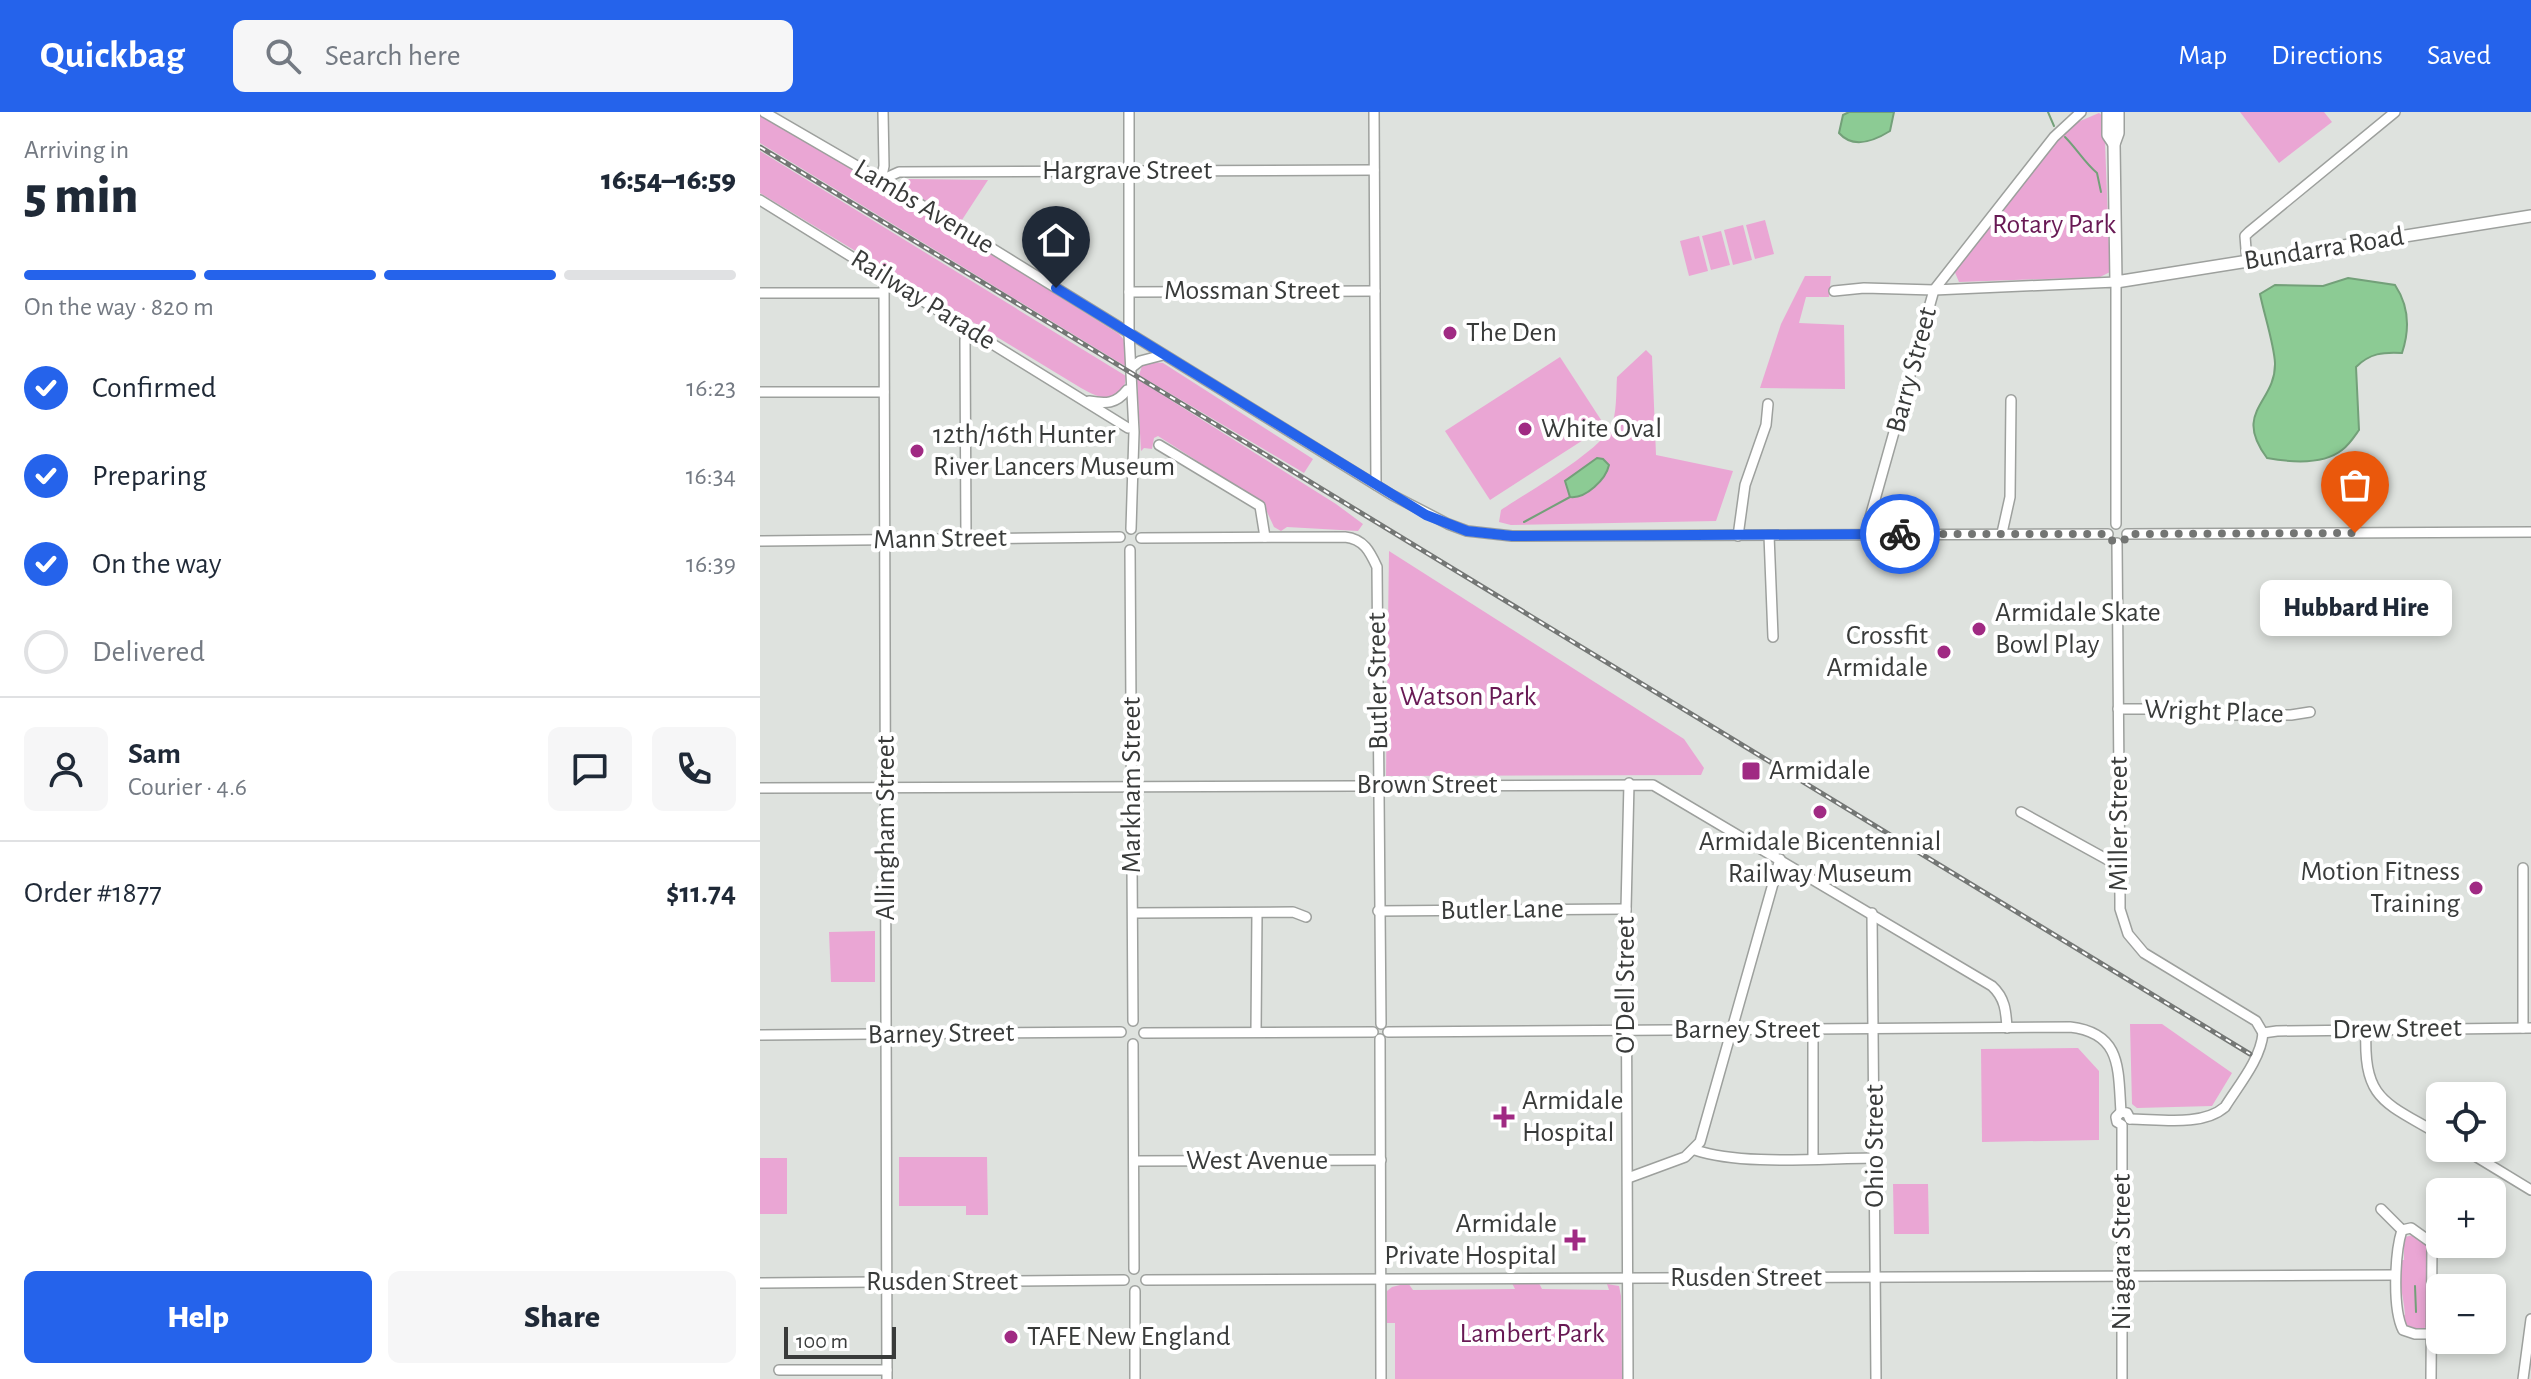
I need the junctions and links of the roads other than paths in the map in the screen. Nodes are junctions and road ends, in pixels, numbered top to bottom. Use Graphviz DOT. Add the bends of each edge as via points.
graph roads {
  1 [pos="764,112"];
  2 [pos="883,112"];
  3 [pos="1129,112"];
  4 [pos="1374,112"];
  5 [pos="2081,112"];
  6 [pos="2108,112"];
  7 [pos="2118,112"];
  8 [pos="2395,112"];
  9 [pos="2114,144"];
  10 [pos="1130,170"];
  11 [pos="1374,170"];
  12 [pos="881,180"];
  13 [pos="760,200"];
  14 [pos="2531,216"];
  15 [pos="2247,262"];
  16 [pos="884,276"];
  17 [pos="2116,282"];
  18 [pos="1934,290"];
  19 [pos="1375,291"];
  20 [pos="1834,291"];
  21 [pos="1129,292"];
  22 [pos="760,293"];
  23 [pos="883,293"];
  24 [pos="967,327"];
  25 [pos="1129,334"];
  26 [pos="1163,355"];
  27 [pos="1131,368"];
  28 [pos="1129,387"];
  29 [pos="760,392"];
  30 [pos="884,392"];
  31 [pos="1085,400"];
  32 [pos="2011,400"];
  33 [pos="1768,404"];
  34 [pos="1128,428"];
  35 [pos="1132,444"];
  36 [pos="1159,445"];
  37 [pos="1376,485"];
  38 [pos="2116,524"];
  39 [pos="1131,529"];
  40 [pos="2531,532"];
  41 [pos="2002,533"];
  42 [pos="2108,534"];
  43 [pos="2127,534"];
  44 [pos="1769,535"];
  45 [pos="1865,535"];
  46 [pos="1738,536"];
  47 [pos="1120,537"];
  48 [pos="1265,537"];
  49 [pos="966,538"];
  50 [pos="1141,538"];
  51 [pos="884,540"];
  52 [pos="760,541"];
  53 [pos="2117,543"];
  54 [pos="1130,550"];
  55 [pos="1773,637"];
  56 [pos="2118,709"];
  57 [pos="2310,712"];
  58 [pos="1629,783"];
  59 [pos="1379,785"];
  60 [pos="886,786"];
  61 [pos="1132,786"];
  62 [pos="760,788"];
  63 [pos="2021,812"];
  64 [pos="1780,859"];
  65 [pos="2119,866"];
  66 [pos="2523,868"];
  67 [pos="1626,909"];
  68 [pos="1378,911"];
  69 [pos="1133,913"];
  70 [pos="1257,913"];
  71 [pos="1872,913"];
  72 [pos="1306,917"];
  73 [pos="1133,1021"];
  74 [pos="2007,1028"];
  75 [pos="2527,1028"];
  76 [pos="1874,1029"];
  77 [pos="1626,1030"];
  78 [pos="1732,1030"];
  79 [pos="1813,1030"];
  80 [pos="2366,1030"];
  81 [pos="1121,1032"];
  82 [pos="1256,1032"];
  83 [pos="1381,1032"];
  84 [pos="1144,1033"];
  85 [pos="2263,1033"];
  86 [pos="760,1035"];
  87 [pos="887,1035"];
  88 [pos="2103,1039"];
  89 [pos="1133,1044"];
  90 [pos="2124,1119"];
  91 [pos="2426,1126"];
  92 [pos="1695,1150"];
  93 [pos="1813,1158"];
  94 [pos="1875,1158"];
  95 [pos="1381,1160"];
  96 [pos="1134,1161"];
  97 [pos="2485,1162"];
  98 [pos="1628,1178"];
  99 [pos="2531,1190"];
  100 [pos="2381,1209"];
  101 [pos="2402,1230"];
  102 [pos="1134,1269"];
  103 [pos="2433,1274"];
  104 [pos="2394,1275"];
  105 [pos="2121,1277"];
  106 [pos="1628,1278"];
  107 [pos="1875,1278"];
  108 [pos="1381,1279"];
  109 [pos="1124,1280"];
  110 [pos="1146,1280"];
  111 [pos="887,1282"];
  112 [pos="760,1283"];
  113 [pos="1135,1291"];
  114 [pos="2531,1319"];
  115 [pos="2426,1334"];
  116 [pos="2430,1354"];
  117 [pos="779,1370"];
  118 [pos="887,1374"];
  119 [pos="1135,1379"];
  120 [pos="1381,1379"];
  121 [pos="1628,1379"];
  122 [pos="1876,1379"];
  123 [pos="2122,1379"];
  124 [pos="2431,1379"];
  125 [pos="2523,1379"];
  1 -- 12 [label="street, Lambs Avenue"];
  2 -- 12 [label="street"];
  3 -- 10 [label="street"];
  4 -- 11 [label="street"];
  5 -- 18 [label="street, Barry Street" via="2054,137"];
  6 -- 9 [label="main road" via="2108,135"];
  7 -- 9 [label="main road"];
  8 -- 15 [label="street" via="2245,236"];
  9 -- 17 [label="main road"];
  10 -- 11 [label="street, Hargrave Street"];
  10 -- 12 [label="street, Hargrave Street" via="899,172"];
  10 -- 21 [label="street"];
  11 -- 19 [label="street"];
  12 -- 25 [label="street, Lambs Avenue"];
  13 -- 16 [label="street, Railway Parade"];
  14 -- 15 [label="main road, Bundarra Road"];
  15 -- 17 [label="main road, Bundarra Road"];
  16 -- 23 [label="street, Allingham Street"];
  16 -- 24 [label="street, Railway Parade"];
  17 -- 18 [label="street"];
  17 -- 38 [label="street"];
  18 -- 20 [label="street"];
  18 -- 45 [label="street, Barry Street"];
  19 -- 21 [label="street, Mossman Street"];
  19 -- 37 [label="street"];
  21 -- 25 [label="street"];
  22 -- 23 [label="street"];
  23 -- 30 [label="street, Allingham Street"];
  24 -- 31 [label="street, Railway Parade"];
  24 -- 49 [label="street"];
  25 -- 26 [label="street, Lambs Avenue"];
  25 -- 27 [label="street"];
  26 -- 27 [label="street"];
  26 -- 37 [label="street, Lambs Avenue"];
  27 -- 28 [label="street"];
  28 -- 31 [label="street" via="1111,403"];
  28 -- 34 [label="street"];
  28 -- 35 [label="street"];
  29 -- 30 [label="street"];
  30 -- 51 [label="street, Allingham Street"];
  31 -- 34 [label="street, Railway Parade"];
  32 -- 41 [label="street" via="2010,497"];
  33 -- 46 [label="street" via="1745,485"];
  34 -- 35 [label="street"];
  35 -- 39 [label="street"];
  36 -- 48 [label="street" via="1260,506"];
  37 -- 46 [label="street" via="1426,515 1488,534"];
  38 -- 42 [label="street"];
  38 -- 43 [label="street"];
  39 -- 47 [label="street"];
  39 -- 50 [label="street"];
  40 -- 43 [label="street"];
  41 -- 42 [label="street"];
  41 -- 45 [label="street"];
  42 -- 53 [label="street"];
  43 -- 53 [label="street"];
  44 -- 45 [label="street"];
  44 -- 46 [label="street"];
  44 -- 55 [label="street"];
  47 -- 49 [label="street, Mann Street"];
  47 -- 54 [label="street" via="1121,545"];
  48 -- 50 [label="street"];
  48 -- 59 [label="street, Butler Street" via="1356,538 1377,567"];
  49 -- 51 [label="street, Mann Street"];
  50 -- 54 [label="street"];
  51 -- 52 [label="street, Mann Street"];
  51 -- 60 [label="street, Allingham Street"];
  53 -- 56 [label="street, Miller Street"];
  54 -- 61 [label="street, Markham Street"];
  56 -- 57 [label="street, Wright Place" via="2231,715"];
  56 -- 65 [label="street, Miller Street"];
  58 -- 59 [label="street, Brown Street"];
  58 -- 64 [label="street, Brown Street" via="1653,785"];
  58 -- 67 [label="street, O'Dell Street"];
  59 -- 61 [label="street, Brown Street"];
  59 -- 68 [label="street, Butler Street"];
  60 -- 61 [label="street, Brown Street"];
  60 -- 62 [label="street, Brown Street"];
  60 -- 87 [label="street, Allingham Street"];
  61 -- 69 [label="street, Markham Street"];
  63 -- 65 [label="street"];
  64 -- 71 [label="street, Brown Street"];
  64 -- 78 [label="street"];
  65 -- 85 [label="street, Miller Street" via="2120,909 2135,944 2256,1021"];
  66 -- 75 [label="street"];
  67 -- 68 [label="street, Butler Lane"];
  67 -- 77 [label="street, O'Dell Street"];
  68 -- 83 [label="street, Butler Street"];
  69 -- 70 [label="street"];
  69 -- 73 [label="street, Markham Street"];
  70 -- 72 [label="street"];
  70 -- 82 [label="street"];
  71 -- 74 [label="street, Brown Street" via="2001,993"];
  71 -- 76 [label="street, Ohio Street"];
  73 -- 81 [label="street"];
  73 -- 84 [label="street"];
  74 -- 76 [label="street, Barney Street"];
  74 -- 88 [label="street, Barney Street" via="2089,1029"];
  75 -- 80 [label="street, Drew Street"];
  76 -- 79 [label="street, Barney Street"];
  76 -- 94 [label="street, Ohio Street"];
  77 -- 78 [label="street, Barney Street"];
  77 -- 83 [label="street, Barney Street"];
  77 -- 98 [label="street, O'Dell Street"];
  78 -- 79 [label="street, Barney Street"];
  78 -- 92 [label="street"];
  79 -- 93 [label="street"];
  80 -- 85 [label="street, Drew Street"];
  80 -- 91 [label="street" via="2366,1065 2373,1088"];
  81 -- 87 [label="street, Barney Street"];
  81 -- 89 [label="street"];
  82 -- 83 [label="street, Barney Street"];
  82 -- 84 [label="street, Barney Street"];
  83 -- 95 [label="street, Butler Street"];
  84 -- 89 [label="street"];
  85 -- 90 [label="street" via="2257,1053 2218,1113 2200,1119"];
  86 -- 87 [label="street, Barney Street"];
  87 -- 111 [label="street, Allingham Street"];
  88 -- 90 [label="street, Niagara Street" via="2115,1057"];
  89 -- 96 [label="street"];
  90 -- 105 [label="street, Niagara Street"];
  92 -- 93 [label="street" via="1715,1156"];
  92 -- 98 [label="street"];
  93 -- 94 [label="street"];
  94 -- 107 [label="street, Ohio Street"];
  95 -- 96 [label="street, West Avenue"];
  95 -- 108 [label="street, Butler Street"];
  96 -- 102 [label="street"];
  97 -- 99 [label="street"];
  98 -- 106 [label="street, O'Dell Street"];
  100 -- 101 [label="street"];
  101 -- 103 [label="street" via="2411,1228 2432,1243"];
  101 -- 104 [label="street"];
  102 -- 109 [label="street"];
  102 -- 110 [label="street"];
  104 -- 105 [label="street, Rusden Street"];
  104 -- 115 [label="street" via="2398,1321 2403,1330"];
  105 -- 107 [label="street, Rusden Street"];
  105 -- 123 [label="street, Niagara Street"];
  106 -- 107 [label="street, Rusden Street"];
  106 -- 108 [label="street, Rusden Street"];
  106 -- 121 [label="street, O'Dell Street"];
  107 -- 122 [label="street, Ohio Street"];
  108 -- 110 [label="street, Rusden Street"];
  108 -- 120 [label="street, Butler Street"];
  109 -- 111 [label="street, Rusden Street"];
  109 -- 113 [label="street"];
  110 -- 113 [label="street"];
  111 -- 112 [label="street, Rusden Street"];
  111 -- 118 [label="street, Allingham Street"];
  113 -- 119 [label="street"];
  114 -- 125 [label="street"];
  116 -- 124 [label="street"];
  117 -- 118 [label="street"];
}
